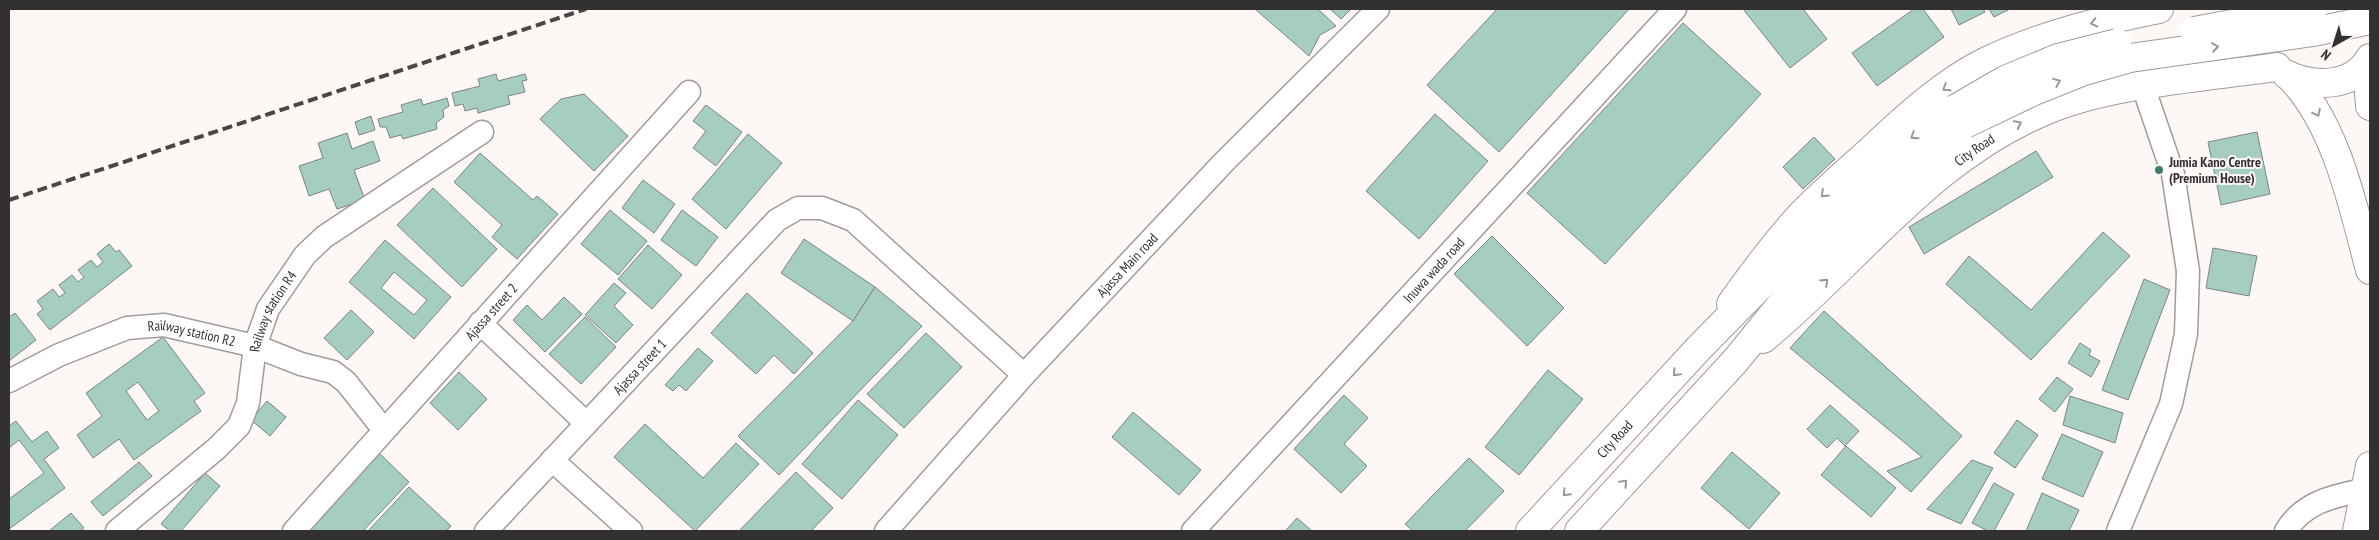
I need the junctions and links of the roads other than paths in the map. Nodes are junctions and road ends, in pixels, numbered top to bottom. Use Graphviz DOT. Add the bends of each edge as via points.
graph roads {
  1 [pos="1378,9"];
  2 [pos="1675,9"];
  3 [pos="2159,9"];
  4 [pos="2258,9"];
  5 [pos="2313,9"];
  6 [pos="2370,20"];
  7 [pos="2368,61"];
  8 [pos="2282,71"];
  9 [pos="2143,86"];
  10 [pos="689,92"];
  11 [pos="2370,106"];
  12 [pos="1960,117"];
  13 [pos="482,132"];
  14 [pos="2370,270"];
  15 [pos="1779,286"];
  16 [pos="480,323"];
  17 [pos="255,346"];
  18 [pos="1700,348"];
  19 [pos="1736,360"];
  20 [pos="1024,375"];
  21 [pos="9,381"];
  22 [pos="586,423"];
  23 [pos="384,430"];
  24 [pos="552,460"];
  25 [pos="2369,477"];
  26 [pos="2125,527"];
  27 [pos="117,531"];
  28 [pos="294,531"];
  29 [pos="486,531"];
  30 [pos="631,531"];
  31 [pos="886,531"];
  32 [pos="1193,531"];
  33 [pos="1530,531"];
  34 [pos="1579,531"];
  35 [pos="2286,531"];
  36 [pos="2357,531"];
  1 -- 20 [label="street, Ajassa Main road" via="1224,162"];
  2 -- 32 [label="street, Inuwa wada road"];
  3 -- 18 [label="main road, City Road, one-way" via="2088,24 2019,47 1983,63 1933,96 1900,122 1802,213 1767,254"];
  4 -- 8 [label="main road" via="2257,31 2264,50"];
  5 -- 12 [label="main road, bridge" via="2119,43 2058,58 2005,80"];
  12 -- 6 [label="main road, one-way, bridge" via="2130,58 2313,32"];
  7 -- 8 [label="main road" via="2353,75 2329,83 2304,82"];
  7 -- 11 [label="main road"];
  8 -- 9 [label="main road, City Road"];
  8 -- 14 [label="main road, one-way" via="2304,91 2330,142"];
  19 -- 9 [label="main road, City Road, one-way" via="1778,326 1937,176 1976,147 2047,110"];
  9 -- 26 [label="street" via="2173,174 2188,271 2186,334 2171,404"];
  10 -- 16 [label="street, Ajassa street 2"];
  12 -- 15 [label="main road" via="1908,140 1866,178"];
  13 -- 17 [label="street, Railway station R4" via="324,237 305,255 268,308"];
  15 -- 18 [label="main road, City Road"];
  15 -- 19 [label="main road, City Road"];
  16 -- 22 [label="street"];
  16 -- 23 [label="street, Ajassa street 2"];
  17 -- 21 [label="street, Railway station R2" via="164,326 127,328 60,355"];
  17 -- 23 [label="street, Railway station R2" via="301,364 333,372 346,382"];
  17 -- 27 [label="street, Railway station R4" via="248,403 238,426 216,449"];
  18 -- 33 [label="main road, City Road, one-way"];
  34 -- 19 [label="main road, City Road, one-way"];
  20 -- 22 [label="street, Ajassa street 1" via="853,220 822,208 798,208 777,220"];
  20 -- 31 [label="street, Ajassa Main road"];
  22 -- 24 [label="street, Ajassa street 1"];
  23 -- 28 [label="street, Ajassa street 2"];
  24 -- 29 [label="street, Ajassa street 1"];
  24 -- 30 [label="street"];
  25 -- 35 [label="street" via="2305,509"];
  25 -- 36 [label="main road"];
}
